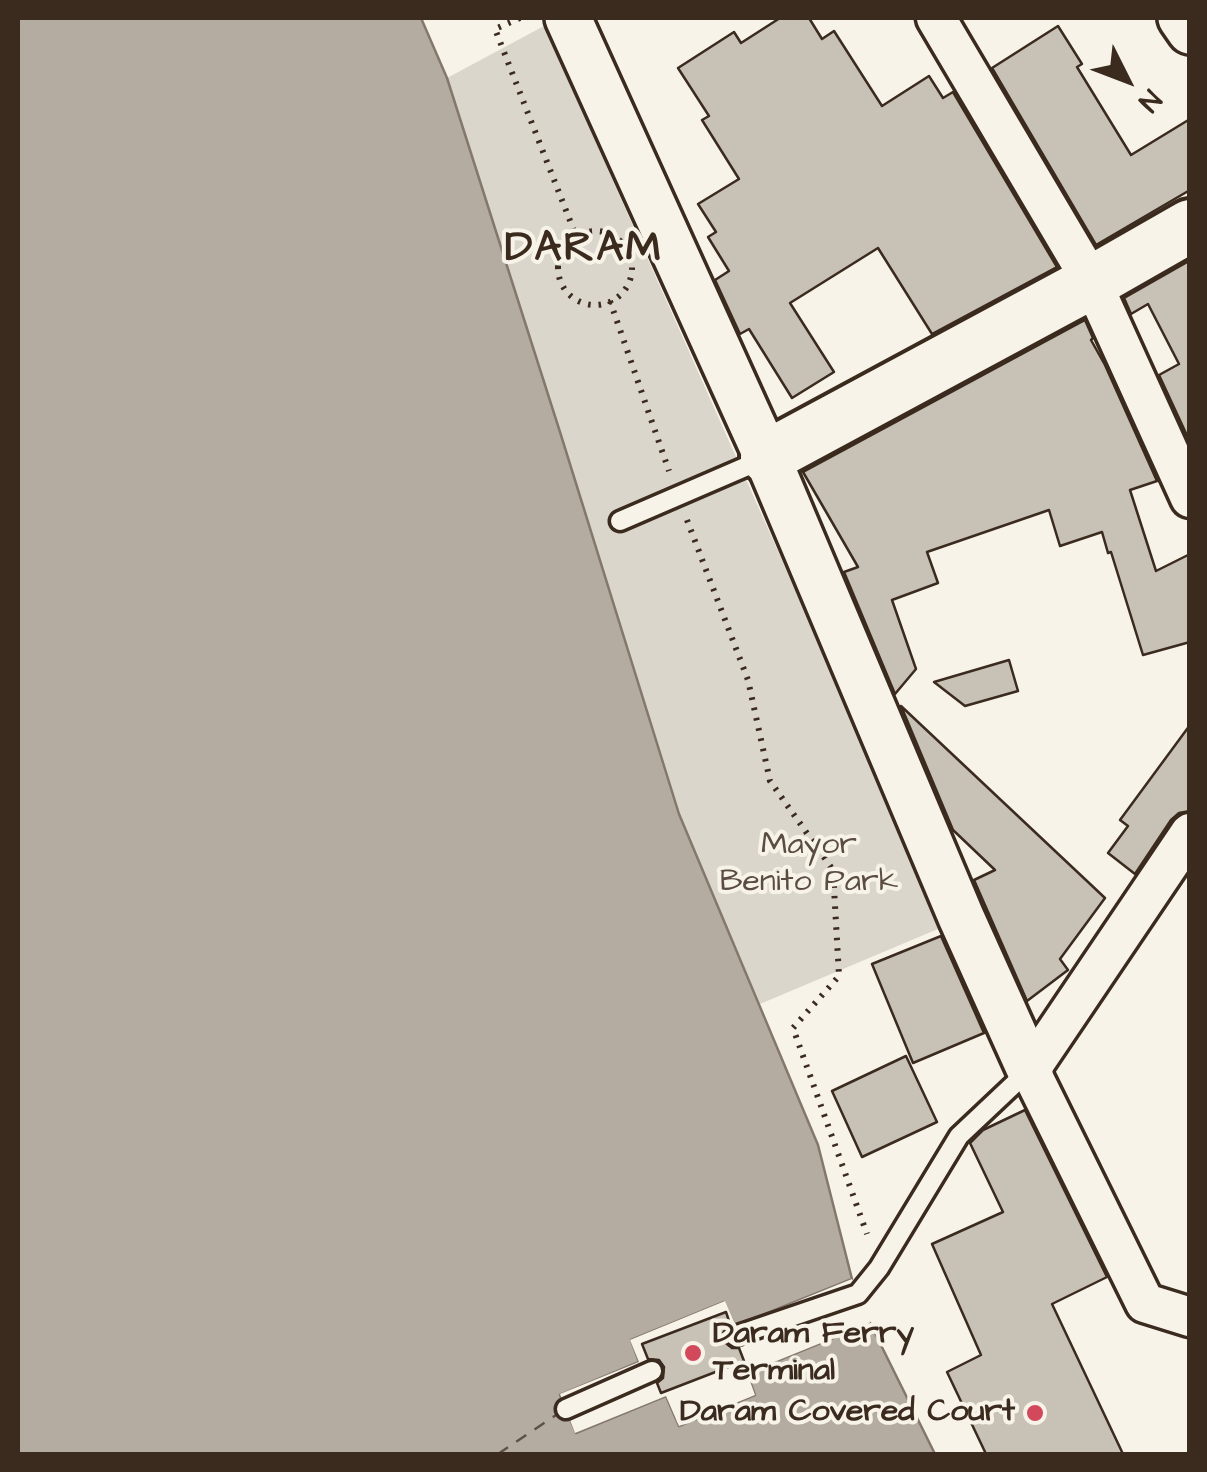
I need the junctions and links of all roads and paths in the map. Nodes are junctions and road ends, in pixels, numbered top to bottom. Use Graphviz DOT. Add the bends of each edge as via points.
graph roads {
  1 [pos="520,18"];
  2 [pos="568,18"];
  3 [pos="936,18"];
  4 [pos="1182,18"];
  5 [pos="1190,31"];
  6 [pos="1190,226"];
  7 [pos="576,236"];
  8 [pos="1092,282"];
  9 [pos="610,301"];
  10 [pos="767,457"];
  11 [pos="677,495"];
  12 [pos="1190,498"];
  13 [pos="620,521"];
  14 [pos="1190,833"];
  15 [pos="1030,1070"];
  16 [pos="879,1268"];
  17 [pos="1190,1317"];
  18 [pos="735,1336"];
  19 [pos="652,1371"];
  20 [pos="566,1409"];
  1 -- 7 [label="path" via="494,29"];
  2 -- 10 [label="street"];
  3 -- 8 [label="street"];
  4 -- 5 [label="street"];
  6 -- 8 [label="main road"];
  7 -- 9 [label="path" via="560,256 560,280 586,304"];
  7 -- 9 [label="path" via="611,234 628,250 628,285"];
  8 -- 10 [label="main road"];
  8 -- 12 [label="street"];
  9 -- 11 [label="path"];
  10 -- 11 [label="lane"];
  10 -- 15 [label="street"];
  11 -- 13 [label="lane"];
  11 -- 16 [label="path" via="748,680 770,782 832,870 839,976 794,1028"];
  14 -- 15 [label="street"];
  15 -- 16 [label="lane" via="959,1136"];
  15 -- 17 [label="street" via="1145,1304"];
  16 -- 18 [label="lane" via="858,1294"];
  19 -- 20 [label="lane"];
}
